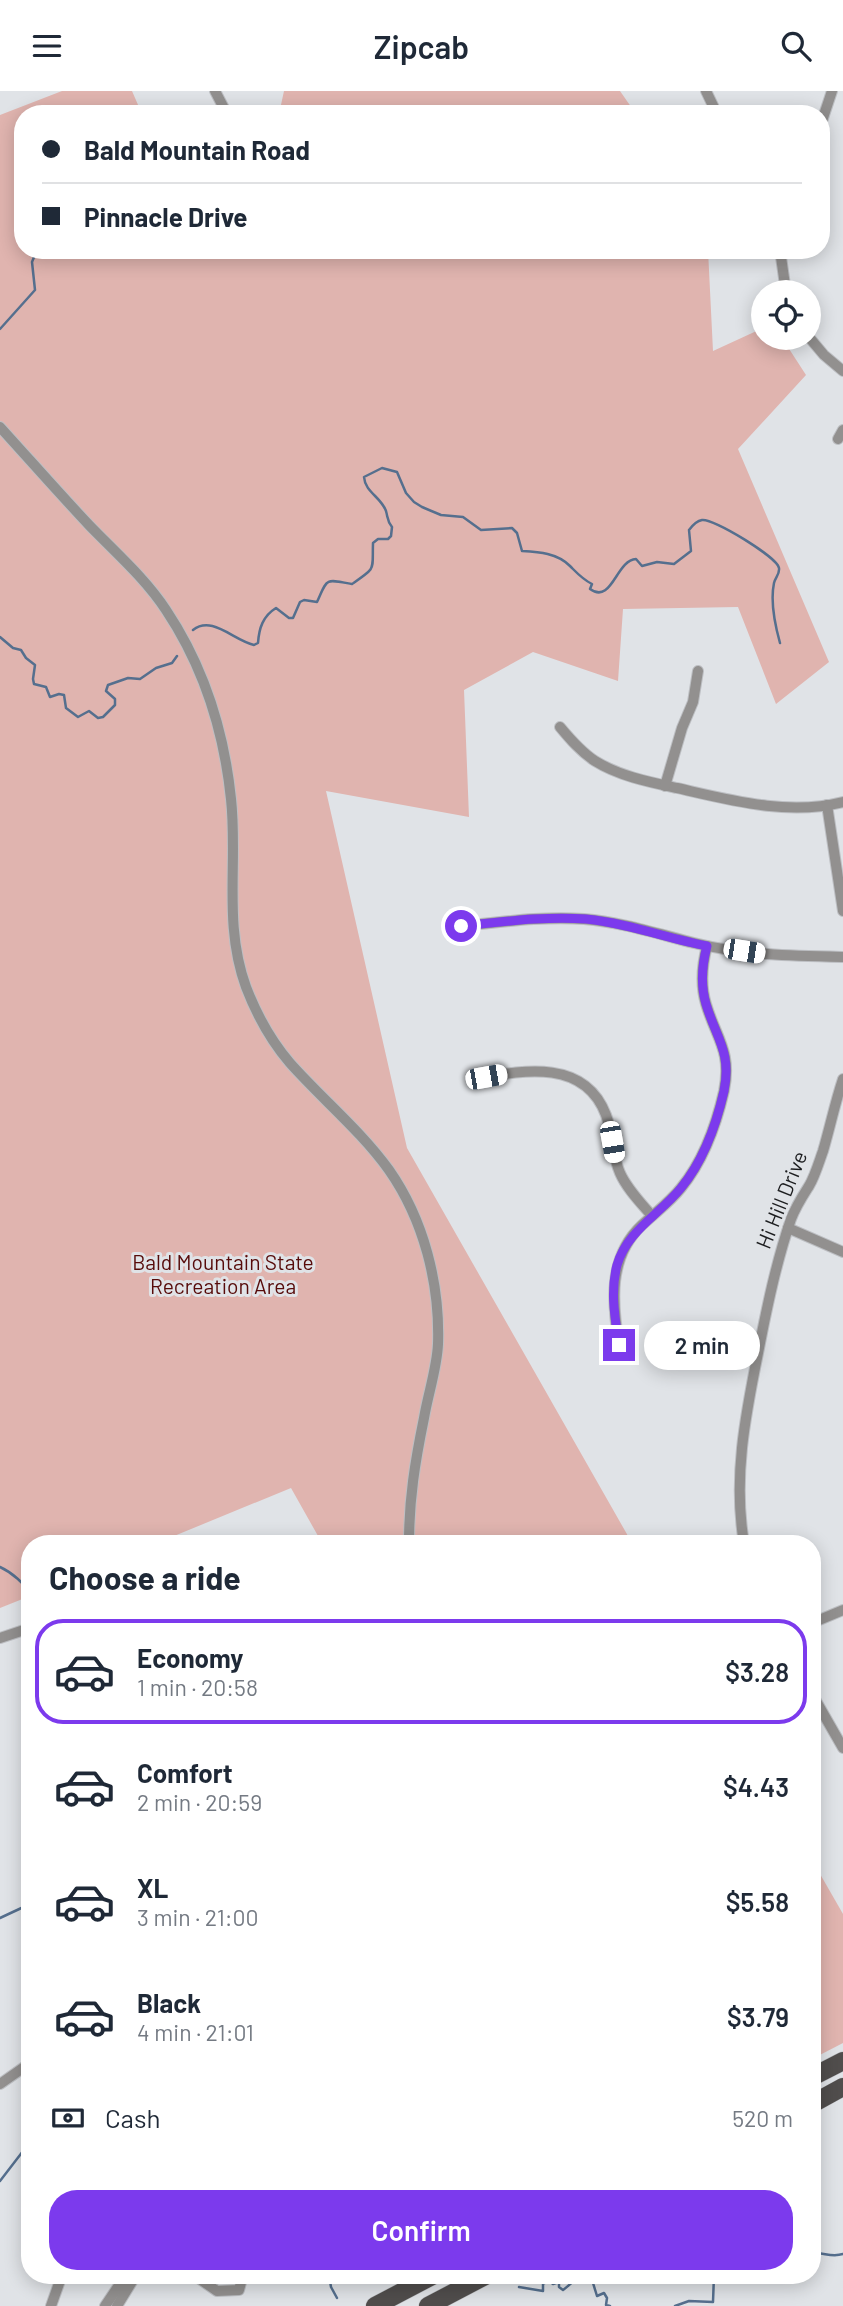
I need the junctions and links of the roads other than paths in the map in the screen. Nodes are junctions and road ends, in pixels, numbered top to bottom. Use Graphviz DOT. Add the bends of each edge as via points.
graph roads {
  1 [pos="781,259"];
  2 [pos="784,280"];
  3 [pos="820,350"];
  4 [pos="843,371"];
  5 [pos="0,427"];
  6 [pos="698,671"];
  7 [pos="560,727"];
  8 [pos="664,786"];
  9 [pos="843,802"];
  10 [pos="827,805"];
  11 [pos="843,911"];
  12 [pos="461,926"];
  13 [pos="707,946"];
  14 [pos="843,957"];
  15 [pos="474,1079"];
  16 [pos="843,1081"];
  17 [pos="652,1216"];
  18 [pos="788,1228"];
  19 [pos="843,1252"];
  20 [pos="619,1345"];
  21 [pos="409,1535"];
  22 [pos="743,1535"];
  23 [pos="843,1610"];
  24 [pos="821,1619"];
  25 [pos="21,1631"];
  26 [pos="0,1638"];
  27 [pos="821,1710"];
  28 [pos="843,1748"];
  29 [pos="843,2060"];
  30 [pos="21,2069"];
  31 [pos="821,2072"];
  32 [pos="0,2084"];
  33 [pos="843,2087"];
  34 [pos="821,2099"];
  35 [pos="59,2284"];
  36 [pos="120,2284"];
  37 [pos="130,2284"];
  38 [pos="207,2284"];
  39 [pos="241,2284"];
  40 [pos="417,2284"];
  41 [pos="470,2284"];
  42 [pos="51,2306"];
  43 [pos="106,2306"];
  44 [pos="117,2306"];
  45 [pos="375,2306"];
  46 [pos="428,2306"];
  1 -- 2 [label="street"];
  3 -- 4 [label="street"];
  5 -- 21 [label="street" via="133,570 165,608 189,650 220,729 231,801 231,920 245,984 288,1061 389,1170 425,1242 435,1292 438,1346 415,1460"];
  6 -- 8 [label="street" via="693,702"];
  7 -- 8 [label="street" via="595,761"];
  8 -- 10 [label="street" via="764,806"];
  9 -- 10 [label="street"];
  10 -- 11 [label="street"];
  12 -- 13 [label="street" via="586,919"];
  13 -- 14 [label="street"];
  13 -- 17 [label="street" via="702,986 723,1043 724,1088 715,1125 696,1168"];
  15 -- 17 [label="street" via="532,1070 553,1072 580,1083 606,1112 624,1182"];
  16 -- 18 [label="street, Hi Hill Drive" via="810,1184"];
  17 -- 20 [label="street" via="634,1233 618,1262 614,1309"];
  18 -- 19 [label="street"];
  18 -- 22 [label="street, Hi Hill Drive" via="742,1439"];
  23 -- 24 [label="street"];
  25 -- 26 [label="street"];
  27 -- 28 [label="street"];
  29 -- 31 [label="main road"];
  30 -- 32 [label="street"];
  33 -- 34 [label="main road"];
  35 -- 42 [label="street"];
  36 -- 43 [label="street"];
  37 -- 44 [label="street"];
  38 -- 39 [label="street" via="217,2291 239,2290"];
  40 -- 45 [label="main road"];
  41 -- 46 [label="main road"];
}
